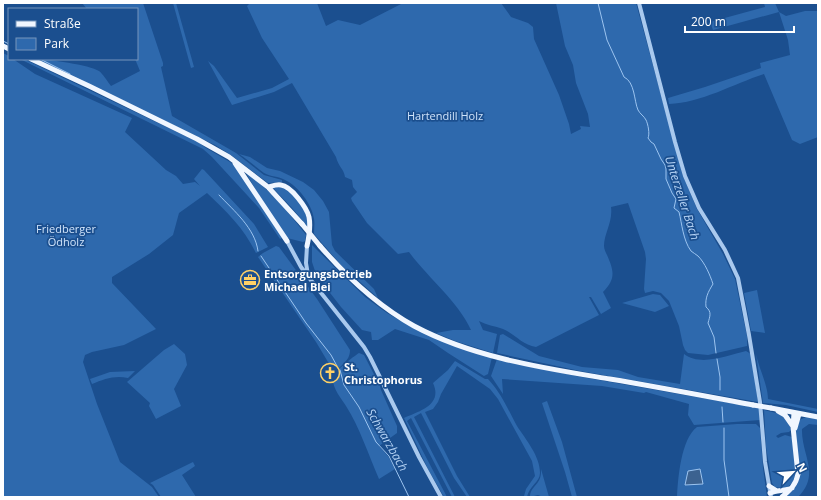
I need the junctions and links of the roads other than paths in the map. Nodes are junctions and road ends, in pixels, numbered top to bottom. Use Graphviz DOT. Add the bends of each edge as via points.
graph roads {
  1 [pos="639,3"];
  2 [pos="32,60"];
  3 [pos="229,157"];
  4 [pos="268,187"];
  5 [pos="286,241"];
  6 [pos="307,246"];
  7 [pos="310,279"];
  8 [pos="772,409"];
  9 [pos="796,413"];
  10 [pos="818,417"];
  11 [pos="793,427"];
  12 [pos="794,437"];
  13 [pos="769,486"];
  14 [pos="793,488"];
  15 [pos="777,490"];
  16 [pos="770,495"];
  17 [pos="784,496"];
  18 [pos="441,497"];
  1 -- 13 [label="street" via="685,176 699,208 725,250 738,278 760,402"];
  2 -- 3 [label="main road"];
  3 -- 4 [label="main road"];
  3 -- 5 [label="main road" via="242,172"];
  4 -- 6 [label="main road" via="286,186 303,204 309,218"];
  4 -- 8 [label="main road, bridge" via="353,281 388,309 414,325 455,344 508,359 578,374"];
  5 -- 7 [label="street"];
  6 -- 7 [label="street" via="306,263"];
  7 -- 18 [label="street" via="370,357"];
  8 -- 9 [label="main road"];
  8 -- 11 [label="main road" via="785,415"];
  9 -- 10 [label="main road"];
  9 -- 11 [label="main road"];
  9 -- 12 [label="main road"];
  11 -- 12 [label="main road"];
  12 -- 14 [label="main road" via="798,474"];
  13 -- 15 [label="main road"];
  13 -- 16 [label="street"];
  14 -- 15 [label="main road"];
  14 -- 17 [label="main road"];
  15 -- 16 [label="main road"];
  16 -- 17 [label="main road"];
}
